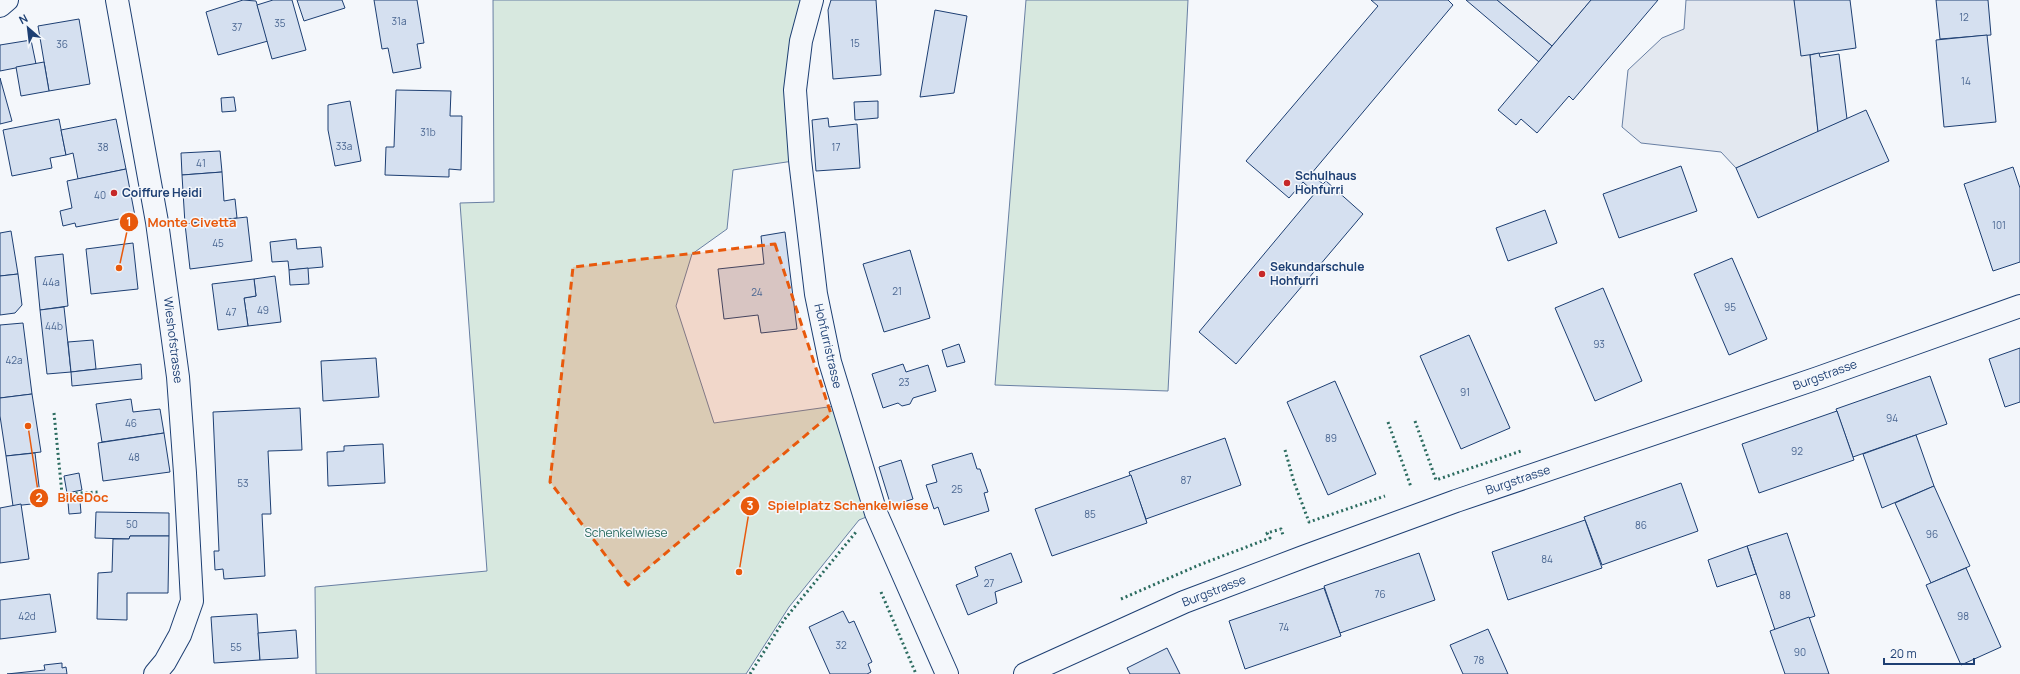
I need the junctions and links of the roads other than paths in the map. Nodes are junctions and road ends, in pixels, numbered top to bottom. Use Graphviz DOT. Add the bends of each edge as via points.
graph roads {
  1 [pos="7,0"];
  2 [pos="117,0"];
  3 [pos="812,0"];
  4 [pos="0,6"];
  5 [pos="2020,306"];
  6 [pos="155,674"];
  7 [pos="947,674"];
  8 [pos="1025,674"];
  1 -- 4 [label="street"];
  2 -- 6 [label="street, Wieshofstrasse" via="159,238 178,377 192,601 180,635"];
  3 -- 7 [label="street, Hohfurristrasse" via="801,41 795,90 816,294 834,376 876,514"];
  5 -- 8 [label="street, Burgstrasse" via="1818,378 1456,501 1273,568 1184,602"];
}
